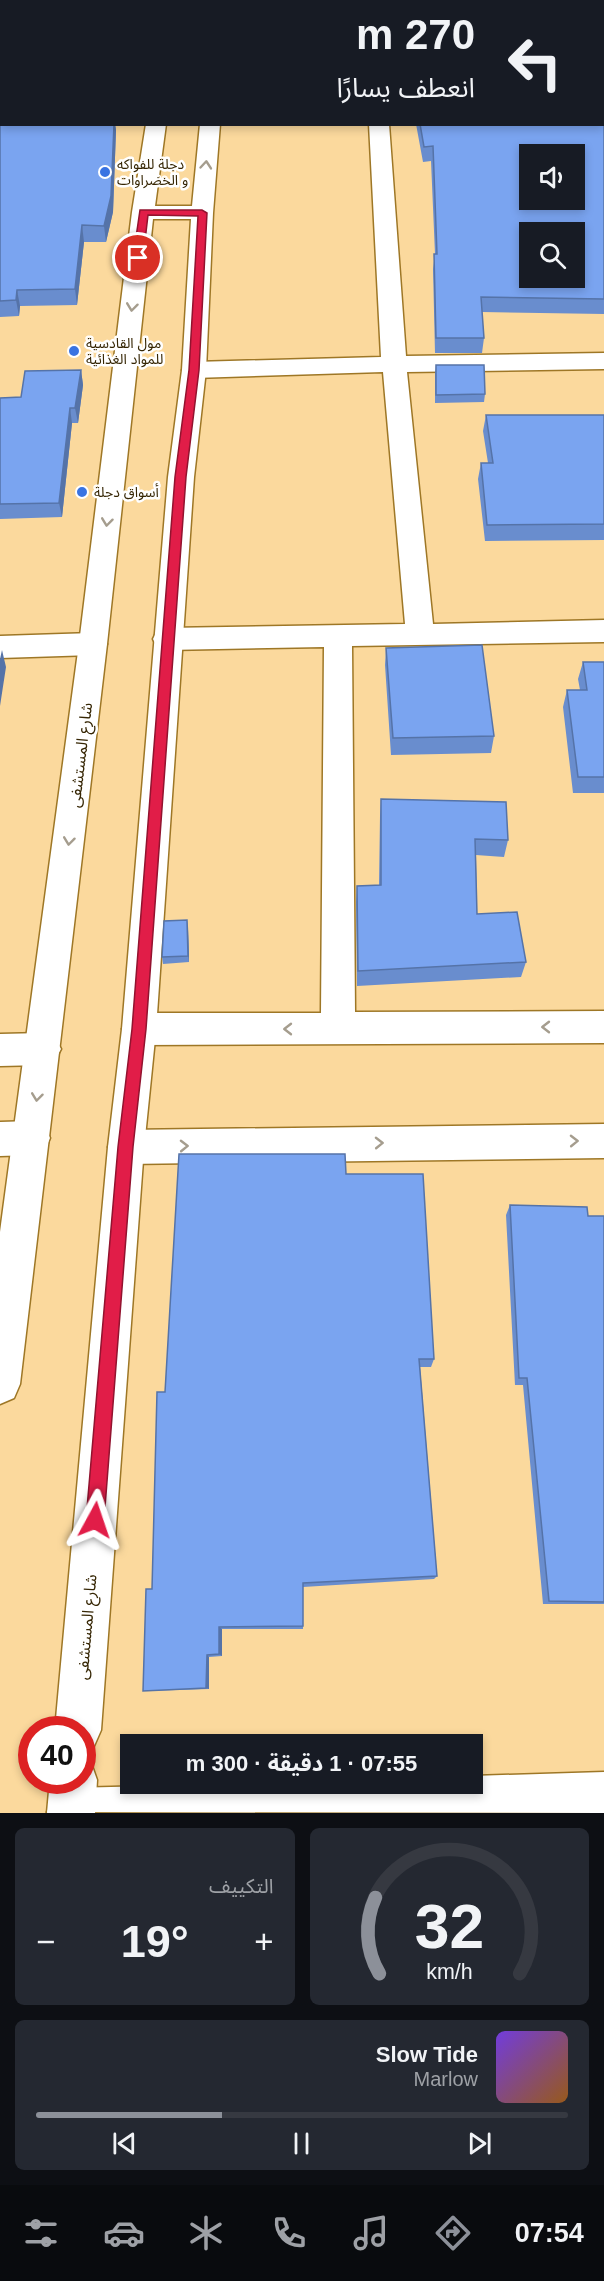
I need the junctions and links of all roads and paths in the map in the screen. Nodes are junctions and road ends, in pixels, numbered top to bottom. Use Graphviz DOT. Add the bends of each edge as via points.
graph roads {
  1 [pos="156,126"];
  2 [pos="210,126"];
  3 [pos="379,126"];
  4 [pos="143,212"];
  5 [pos="202,213"];
  6 [pos="604,361"];
  7 [pos="393,364"];
  8 [pos="194,370"];
  9 [pos="604,631"];
  10 [pos="420,633"];
  11 [pos="338,635"];
  12 [pos="167,639"];
  13 [pos="93,644"];
  14 [pos="0,647"];
  15 [pos="604,1027"];
  16 [pos="338,1028"];
  17 [pos="139,1029"];
  18 [pos="43,1049"];
  19 [pos="0,1050"];
  20 [pos="16,1138"];
  21 [pos="604,1140"];
  22 [pos="126,1147"];
  23 [pos="0,1384"];
  24 [pos="79,1716"];
  25 [pos="604,1796"];
  26 [pos="72,1802"];
  1 -- 4 [label="street, شارع المستشفى"];
  5 -- 2 [label="street, شارع المستشفى, one-way"];
  3 -- 7 [label="street"];
  4 -- 5 [label="street"];
  4 -- 13 [label="street, شارع المستشفى, one-way"];
  5 -- 8 [label="street, شارع المستشفى"];
  6 -- 7 [label="street"];
  7 -- 8 [label="street"];
  7 -- 10 [label="street"];
  8 -- 12 [label="street, شارع المستشفى" via="180,477"];
  9 -- 10 [label="street"];
  10 -- 11 [label="street"];
  11 -- 12 [label="street"];
  11 -- 16 [label="street"];
  12 -- 17 [label="street, شارع المستشفى"];
  13 -- 14 [label="street"];
  13 -- 18 [label="street, شارع المستشفى, one-way"];
  15 -- 16 [label="street, one-way"];
  16 -- 17 [label="street, one-way"];
  17 -- 22 [label="street, شارع المستشفى"];
  18 -- 19 [label="street"];
  18 -- 20 [label="street, شارع المستشفى, one-way"];
  20 -- 23 [label="street, شارع المستشفى"];
  22 -- 21 [label="street, one-way"];
  22 -- 24 [label="street, شارع المستشفى"];
  25 -- 26 [label="street"];
}
